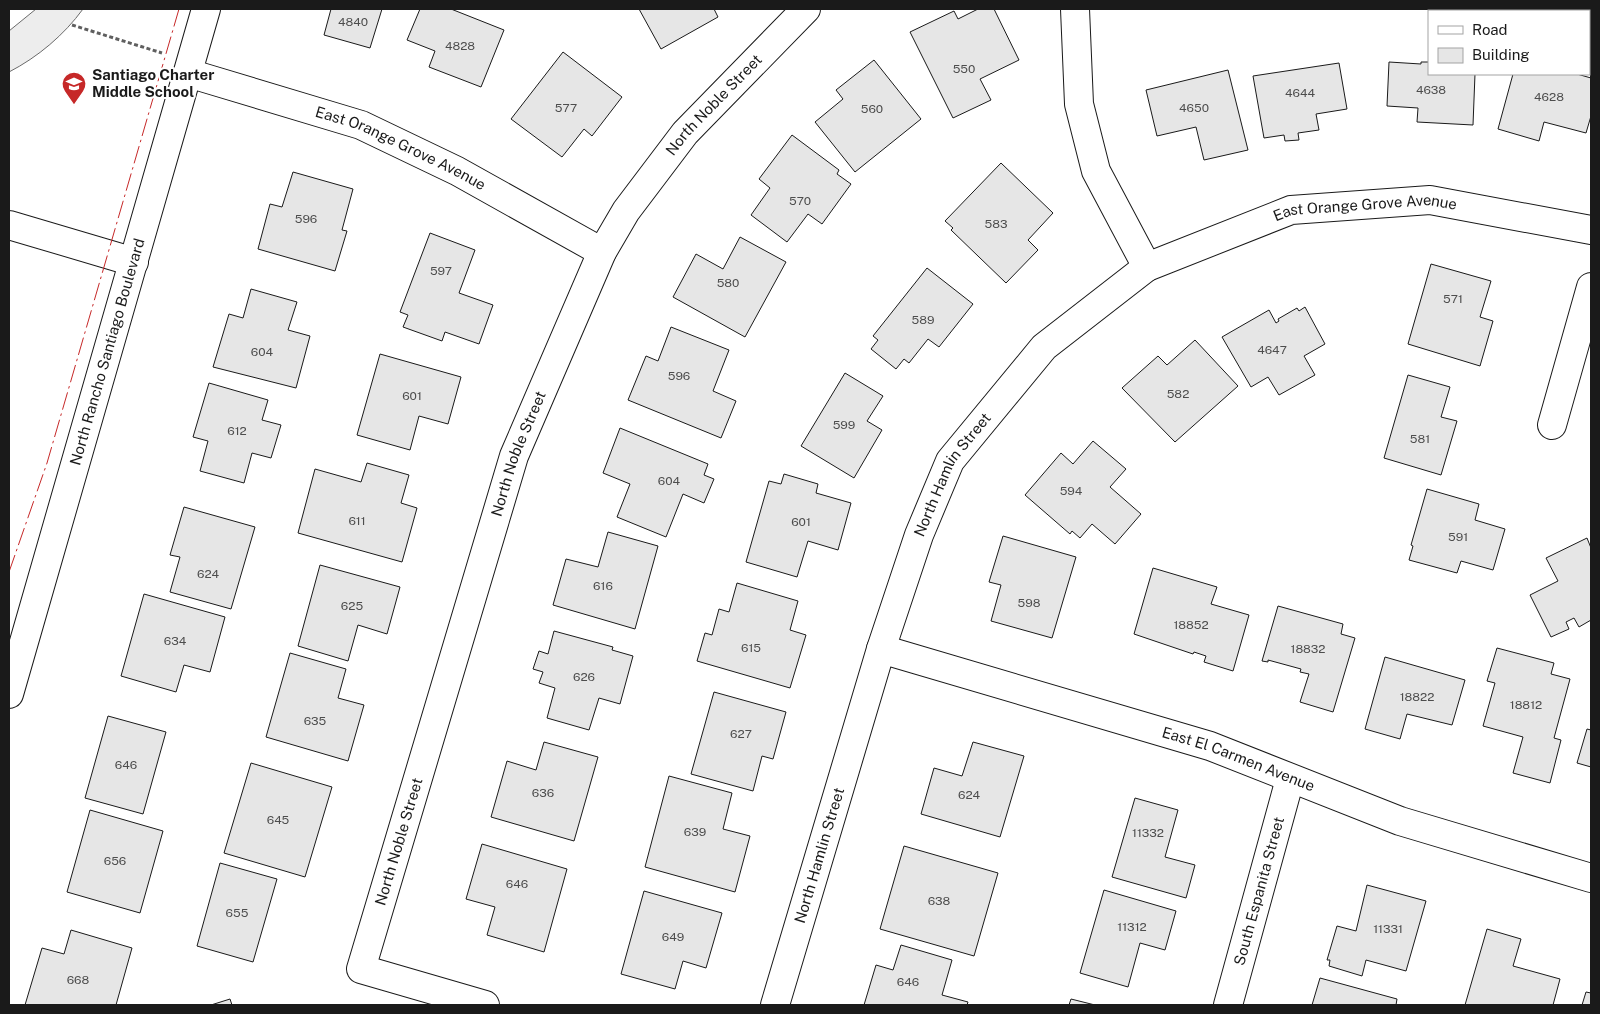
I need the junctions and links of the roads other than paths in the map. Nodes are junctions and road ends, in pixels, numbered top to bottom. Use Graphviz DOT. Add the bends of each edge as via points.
graph roads {
  1 [pos="206,9"];
  2 [pos="806,9"];
  3 [pos="1075,9"];
  4 [pos="189,67"];
  5 [pos="9,225"];
  6 [pos="1591,230"];
  7 [pos="602,252"];
  8 [pos="134,262"];
  9 [pos="1147,267"];
  10 [pos="1591,287"];
  11 [pos="1552,425"];
  12 [pos="881,649"];
  13 [pos="9,694"];
  14 [pos="1290,779"];
  15 [pos="1591,878"];
  16 [pos="484,1005"];
  17 [pos="775,1005"];
  18 [pos="1228,1005"];
  1 -- 4 [label="street, North Rancho Santiago Boulevard"];
  2 -- 7 [label="street, North Noble Street" via="685,133 626,211"];
  3 -- 9 [label="street" via="1079,104 1096,170"];
  4 -- 7 [label="street, East Orange Grove Avenue" via="361,125 457,171"];
  4 -- 8 [label="street, North Rancho Santiago Boulevard"];
  5 -- 8 [label="street"];
  6 -- 9 [label="street, East Orange Grove Avenue" via="1430,200 1291,210"];
  7 -- 16 [label="street, North Noble Street" via="514,456 361,969"];
  8 -- 13 [label="street, North Rancho Santiago Boulevard"];
  9 -- 12 [label="street, North Hamlin Street" via="1044,347 950,461 919,535"];
  10 -- 11 [label="street"];
  12 -- 14 [label="street, East El Carmen Avenue" via="1210,746"];
  12 -- 17 [label="street, North Hamlin Street"];
  14 -- 15 [label="street, East El Carmen Avenue" via="1400,821"];
  14 -- 18 [label="street, South Espanita Street"];
}
